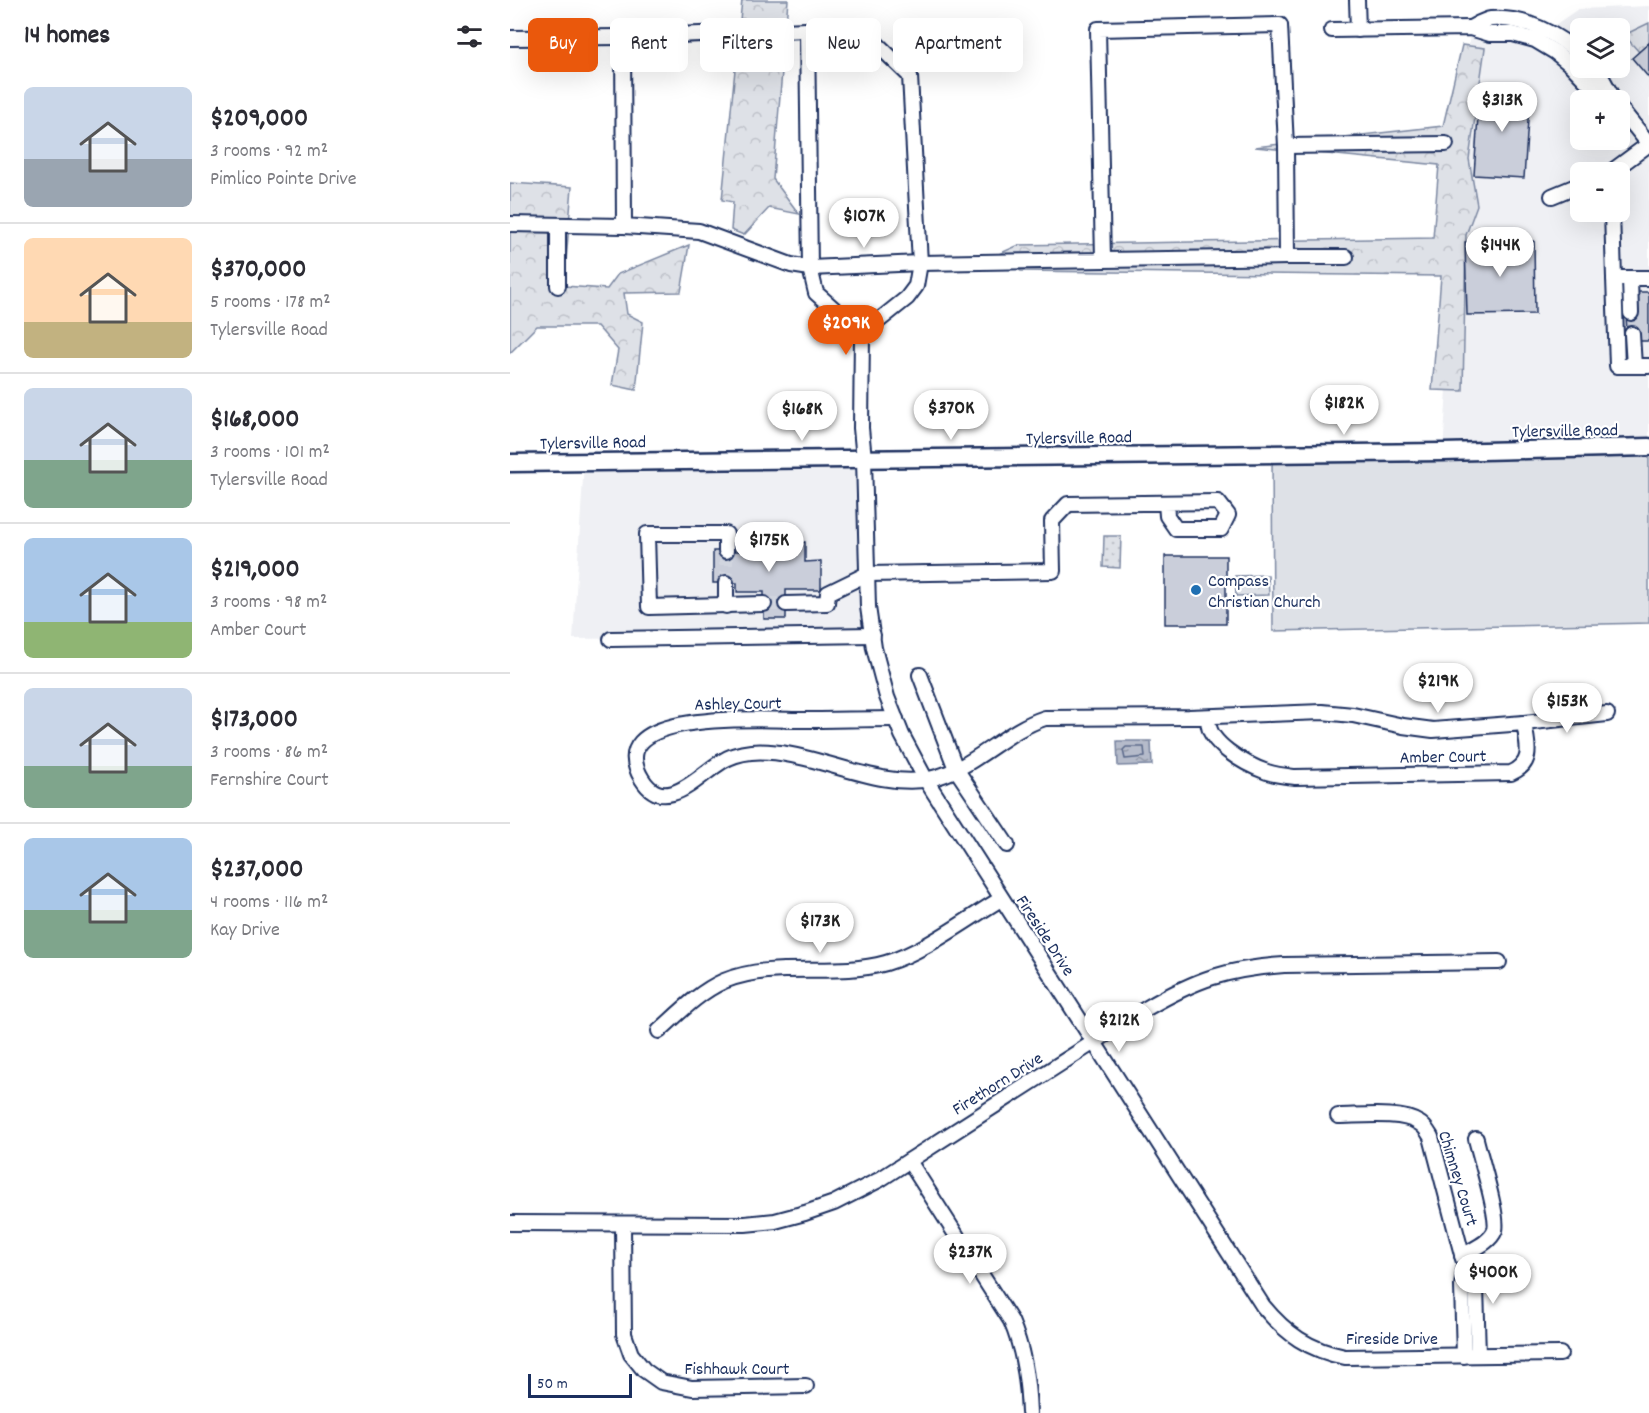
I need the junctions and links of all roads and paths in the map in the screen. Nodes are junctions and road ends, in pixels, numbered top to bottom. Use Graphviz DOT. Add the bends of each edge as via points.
graph roads {
  1 [pos="1357,0"];
  2 [pos="1470,28"];
  3 [pos="806,30"];
  4 [pos="1332,30"];
  5 [pos="1358,30"];
  6 [pos="688,35"];
  7 [pos="610,37"];
  8 [pos="510,38"];
  9 [pos="1570,46"];
  10 [pos="881,48"];
  11 [pos="622,72"];
  12 [pos="808,72"];
  13 [pos="1595,90"];
  14 [pos="1630,120"];
  15 [pos="1446,144"];
  16 [pos="1649,144"];
  17 [pos="1286,146"];
  18 [pos="1625,162"];
  19 [pos="1570,189"];
  20 [pos="1552,196"];
  21 [pos="1612,222"];
  22 [pos="510,224"];
  23 [pos="558,225"];
  24 [pos="624,225"];
  25 [pos="1287,257"];
  26 [pos="1346,257"];
  27 [pos="1103,259"];
  28 [pos="920,263"];
  29 [pos="810,268"];
  30 [pos="1630,278"];
  31 [pos="1649,278"];
  32 [pos="1614,279"];
  33 [pos="558,286"];
  34 [pos="1631,314"];
  35 [pos="862,334"];
  36 [pos="1632,334"];
  37 [pos="1634,366"];
  38 [pos="1649,366"];
  39 [pos="1649,447"];
  40 [pos="864,459"];
  41 [pos="510,463"];
  42 [pos="1166,502"];
  43 [pos="726,551"];
  44 [pos="867,574"];
  45 [pos="726,583"];
  46 [pos="764,604"];
  47 [pos="786,604"];
  48 [pos="726,606"];
  49 [pos="873,635"];
  50 [pos="611,639"];
  51 [pos="920,675"];
  52 [pos="1607,714"];
  53 [pos="1209,717"];
  54 [pos="896,718"];
  55 [pos="1524,723"];
  56 [pos="956,769"];
  57 [pos="926,780"];
  58 [pos="1007,845"];
  59 [pos="1001,898"];
  60 [pos="1500,962"];
  61 [pos="659,1030"];
  62 [pos="1094,1043"];
  63 [pos="1338,1116"];
  64 [pos="1476,1139"];
  65 [pos="909,1161"];
  66 [pos="510,1222"];
  67 [pos="623,1224"];
  68 [pos="1463,1261"];
  69 [pos="1560,1354"];
  70 [pos="1471,1356"];
  71 [pos="806,1386"];
  72 [pos="1029,1413"];
  1 -- 5 [label="street"];
  2 -- 5 [label="street"];
  2 -- 9 [label="street" via="1490,19 1520,22 1546,31"];
  2 -- 13 [label="street" via="1535,40 1572,65"];
  3 -- 6 [label="street"];
  4 -- 5 [label="street"];
  7 -- 8 [label="street"];
  10 -- 28 [label="street" via="910,76"];
  11 -- 24 [label="street"];
  12 -- 29 [label="street"];
  14 -- 16 [label="street"];
  15 -- 17 [label="street"];
  16 -- 18 [label="street"];
  17 -- 25 [label="street"];
  17 -- 27 [label="street" via="1280,25 1098,29"];
  19 -- 20 [label="street"];
  21 -- 32 [label="street"];
  22 -- 23 [label="street"];
  23 -- 24 [label="street"];
  23 -- 33 [label="street"];
  24 -- 29 [label="street" via="699,231 791,265"];
  25 -- 26 [label="street"];
  25 -- 27 [label="street"];
  27 -- 28 [label="street"];
  28 -- 29 [label="street"];
  28 -- 35 [label="street" via="916,286 907,298"];
  29 -- 35 [label="street" via="816,293"];
  30 -- 31 [label="street"];
  30 -- 32 [label="street"];
  30 -- 34 [label="street"];
  32 -- 37 [label="street" via="1617,366"];
  35 -- 40 [label="street, Fireside Drive"];
  36 -- 37 [label="street"];
  37 -- 38 [label="street"];
  39 -- 40 [label="main road, Tylersville Road"];
  40 -- 41 [label="main road, Tylersville Road"];
  40 -- 44 [label="street, Fireside Drive"];
  42 -- 44 [label="street" via="1068,504 1052,521 1053,571"];
  43 -- 48 [label="street" via="726,534 647,534 649,607"];
  44 -- 47 [label="street" via="828,592 827,603"];
  44 -- 49 [label="street, Fireside Drive"];
  45 -- 48 [label="street"];
  46 -- 48 [label="street"];
  49 -- 50 [label="street"];
  49 -- 54 [label="street, Fireside Drive" via="887,697"];
  51 -- 56 [label="street"];
  52 -- 55 [label="street"];
  53 -- 55 [label="street, Amber Court" via="1322,712 1433,730"];
  53 -- 55 [label="street, Amber Court" via="1213,736 1229,753 1265,772 1295,777 1511,773 1527,761"];
  53 -- 56 [label="street, Amber Court" via="1045,718"];
  54 -- 57 [label="street, Fireside Drive"];
  54 -- 57 [label="street, Ashley Court" via="685,722 647,738 636,754 636,765 645,783 662,795 681,791 732,756 752,752 783,754 890,779"];
  56 -- 57 [label="street, Amber Court"];
  56 -- 58 [label="street"];
  57 -- 59 [label="street, Fireside Drive"];
  59 -- 61 [label="street" via="926,945 888,962 848,969 755,973 725,981 690,1003"];
  59 -- 62 [label="street, Fireside Drive"];
  60 -- 62 [label="street, Firethorn Drive" via="1252,967 1222,973 1174,992"];
  62 -- 65 [label="street, Firethorn Drive"];
  62 -- 70 [label="street, Fireside Drive" via="1263,1306 1290,1335 1316,1349 1345,1357"];
  63 -- 68 [label="street, Chimney Court" via="1399,1116 1419,1122 1426,1129 1435,1147"];
  64 -- 68 [label="street, Chimney Court" via="1495,1230"];
  65 -- 67 [label="street, Firethorn Drive" via="834,1203 775,1221 725,1225"];
  65 -- 72 [label="street" via="1011,1322 1026,1369"];
  66 -- 67 [label="street, Firethorn Drive"];
  67 -- 71 [label="street, Fishhawk Court" via="624,1334 631,1354 644,1370 661,1382 692,1388"];
  68 -- 70 [label="street, Chimney Court" via="1476,1286"];
  69 -- 70 [label="street, Fireside Drive"];
}
